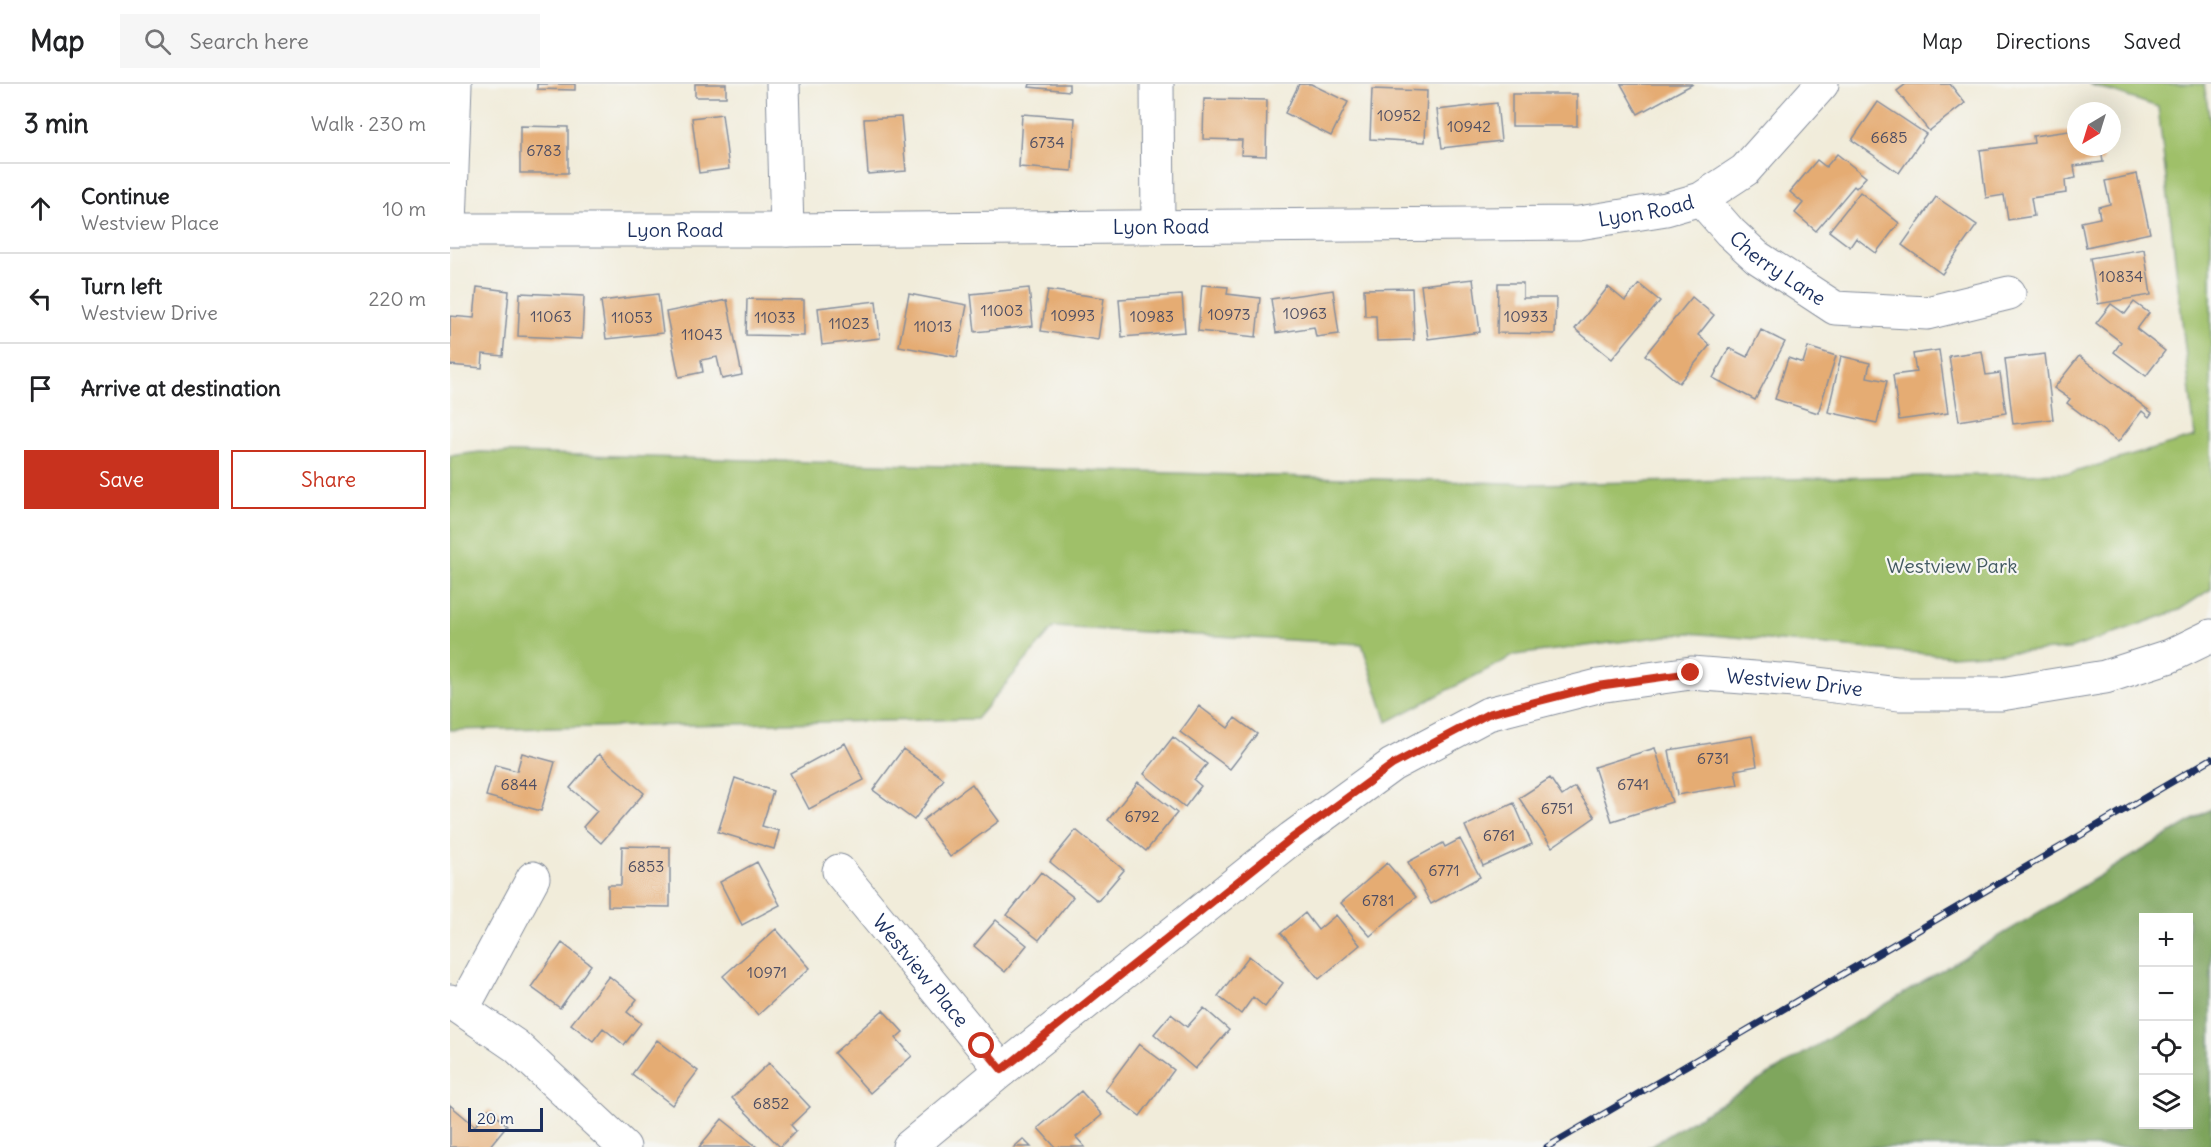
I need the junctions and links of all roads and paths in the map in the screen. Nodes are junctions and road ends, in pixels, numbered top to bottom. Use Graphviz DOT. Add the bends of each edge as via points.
graph roads {
  1 [pos="455,84"];
  2 [pos="783,84"];
  3 [pos="1157,84"];
  4 [pos="1822,84"];
  5 [pos="1701,199"];
  6 [pos="450,225"];
  7 [pos="1158,227"];
  8 [pos="450,230"];
  9 [pos="787,230"];
  10 [pos="2009,293"];
  11 [pos="2211,636"];
  12 [pos="839,871"];
  13 [pos="533,878"];
  14 [pos="457,1005"];
  15 [pos="1002,1070"];
  16 [pos="624,1147"];
  17 [pos="909,1147"];
  1 -- 6 [label="street"];
  2 -- 9 [label="street"];
  3 -- 7 [label="street"];
  4 -- 5 [label="street, Lyon Road" via="1745,170"];
  5 -- 7 [label="street, Lyon Road" via="1666,209 1579,223"];
  5 -- 10 [label="street, Cherry Lane" via="1757,257 1835,308 1927,313"];
  7 -- 9 [label="street, Lyon Road"];
  8 -- 9 [label="street, Lyon Road"];
  11 -- 15 [label="street, Westview Drive" via="2170,656 2105,677 2001,694 1899,694 1691,673 1598,686 1488,714 1383,771 1292,838"];
  12 -- 15 [label="street, Westview Place"];
  13 -- 14 [label="street"];
  14 -- 16 [label="street" via="516,1046"];
  15 -- 17 [label="street, Westview Drive"];
}
